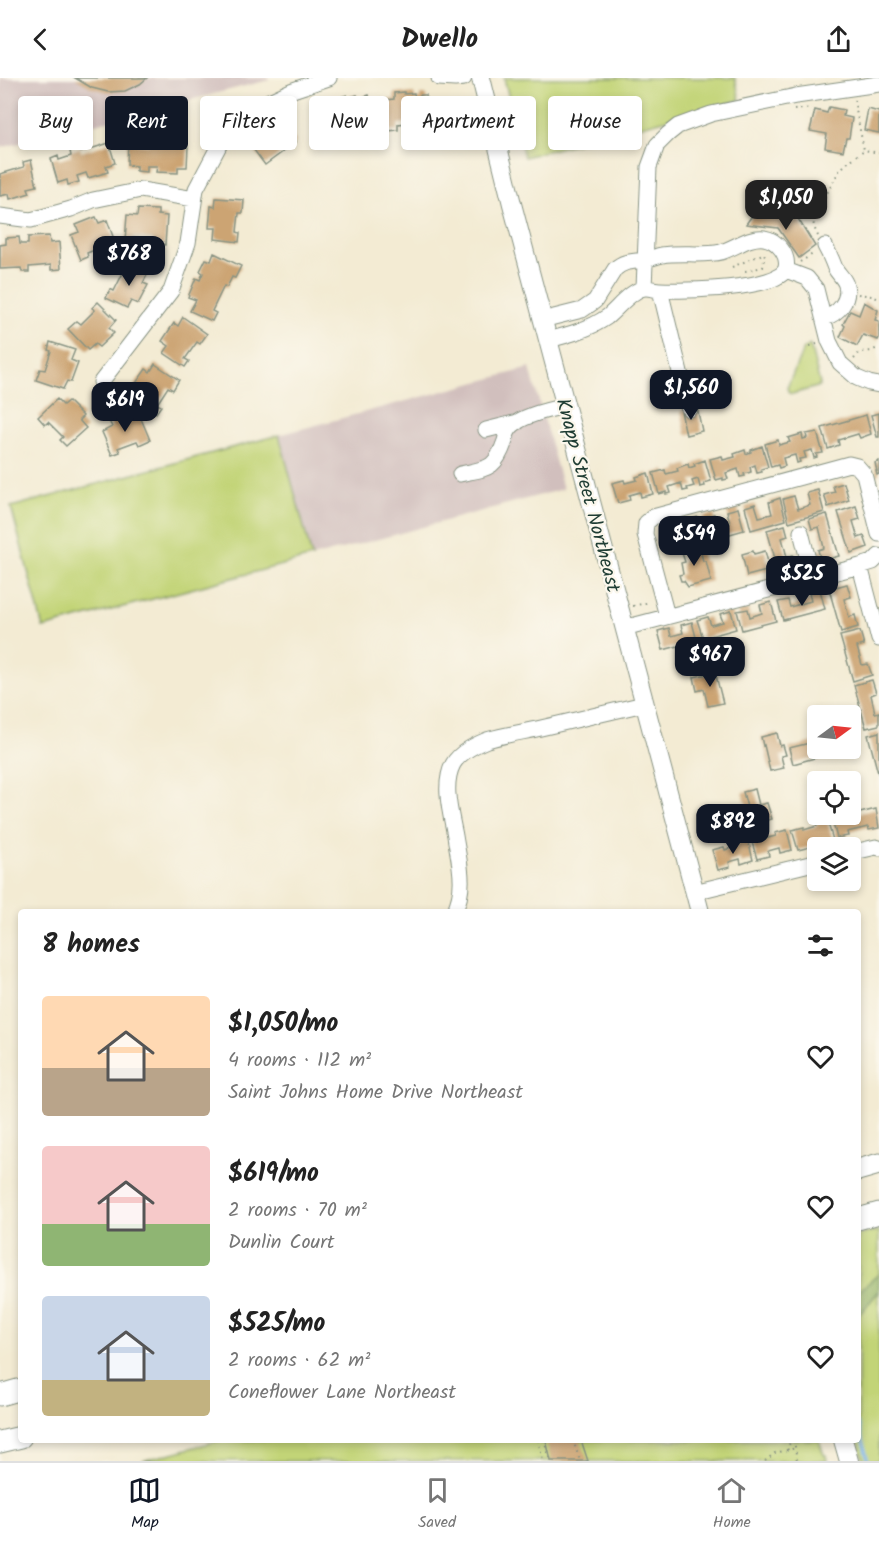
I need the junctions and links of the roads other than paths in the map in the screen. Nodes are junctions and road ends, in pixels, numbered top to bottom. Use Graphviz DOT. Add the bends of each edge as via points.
graph roads {
  1 [pos="329,78"];
  2 [pos="439,78"];
  3 [pos="464,78"];
  4 [pos="481,78"];
  5 [pos="879,84"];
  6 [pos="194,199"];
  7 [pos="0,216"];
  8 [pos="825,246"];
  9 [pos="645,260"];
  10 [pos="792,267"];
  11 [pos="644,288"];
  12 [pos="660,290"];
  13 [pos="824,318"];
  14 [pos="542,320"];
  15 [pos="548,340"];
  16 [pos="101,382"];
  17 [pos="879,385"];
  18 [pos="566,406"];
  19 [pos="689,409"];
  20 [pos="518,422"];
  21 [pos="486,430"];
  22 [pos="460,474"];
  23 [pos="801,532"];
  24 [pos="879,534"];
  25 [pos="879,556"];
  26 [pos="860,566"];
  27 [pos="813,579"];
  28 [pos="667,616"];
  29 [pos="624,628"];
  30 [pos="879,639"];
  31 [pos="644,704"];
  32 [pos="879,848"];
  33 [pos="861,851"];
  34 [pos="807,865"];
  35 [pos="694,892"];
  36 [pos="455,909"];
  37 [pos="699,909"];
  38 [pos="879,1164"];
  39 [pos="861,1169"];
  40 [pos="879,1213"];
  41 [pos="861,1218"];
  42 [pos="18,1390"];
  43 [pos="0,1395"];
  44 [pos="18,1438"];
  45 [pos="0,1442"];
  46 [pos="844,1443"];
  47 [pos="849,1461"];
  1 -- 6 [label="street" via="292,90 245,116 223,138"];
  2 -- 3 [label="street"];
  4 -- 14 [label="main road, Knapp Street Northeast"];
  5 -- 9 [label="street" via="796,96 711,114 678,126 657,145 649,167"];
  6 -- 7 [label="street" via="141,190 31,220"];
  6 -- 16 [label="street" via="188,243 171,291"];
  8 -- 13 [label="street" via="847,293 842,307"];
  9 -- 10 [label="street" via="662,255 721,252 765,238 767,246 776,244"];
  9 -- 11 [label="street"];
  9 -- 14 [label="street" via="620,265 595,301 582,310"];
  10 -- 12 [label="street" via="770,281 719,289"];
  10 -- 13 [label="street" via="816,289"];
  11 -- 12 [label="street"];
  11 -- 15 [label="street" via="596,324"];
  12 -- 19 [label="street"];
  13 -- 17 [label="street" via="840,363 857,378"];
  14 -- 15 [label="main road, Knapp Street Northeast"];
  15 -- 18 [label="main road, Knapp Street Northeast"];
  18 -- 20 [label="street"];
  18 -- 29 [label="main road, Knapp Street Northeast"];
  20 -- 21 [label="street"];
  20 -- 22 [label="street" via="508,431 491,466"];
  23 -- 27 [label="street"];
  24 -- 28 [label="street" via="864,474 849,464 653,517 646,523 645,534"];
  25 -- 26 [label="street"];
  26 -- 27 [label="street"];
  26 -- 30 [label="street"];
  27 -- 28 [label="street"];
  28 -- 29 [label="street"];
  29 -- 31 [label="main road, Knapp Street Northeast"];
  31 -- 35 [label="main road, Knapp Street Northeast"];
  31 -- 36 [label="street" via="487,741 458,757 450,772 448,788 462,880"];
  32 -- 33 [label="street"];
  34 -- 35 [label="street"];
  35 -- 37 [label="main road, Knapp Street Northeast"];
  38 -- 39 [label="highway"];
  40 -- 41 [label="highway"];
  42 -- 43 [label="highway"];
  44 -- 45 [label="highway"];
  46 -- 47 [label="main road"];
}
